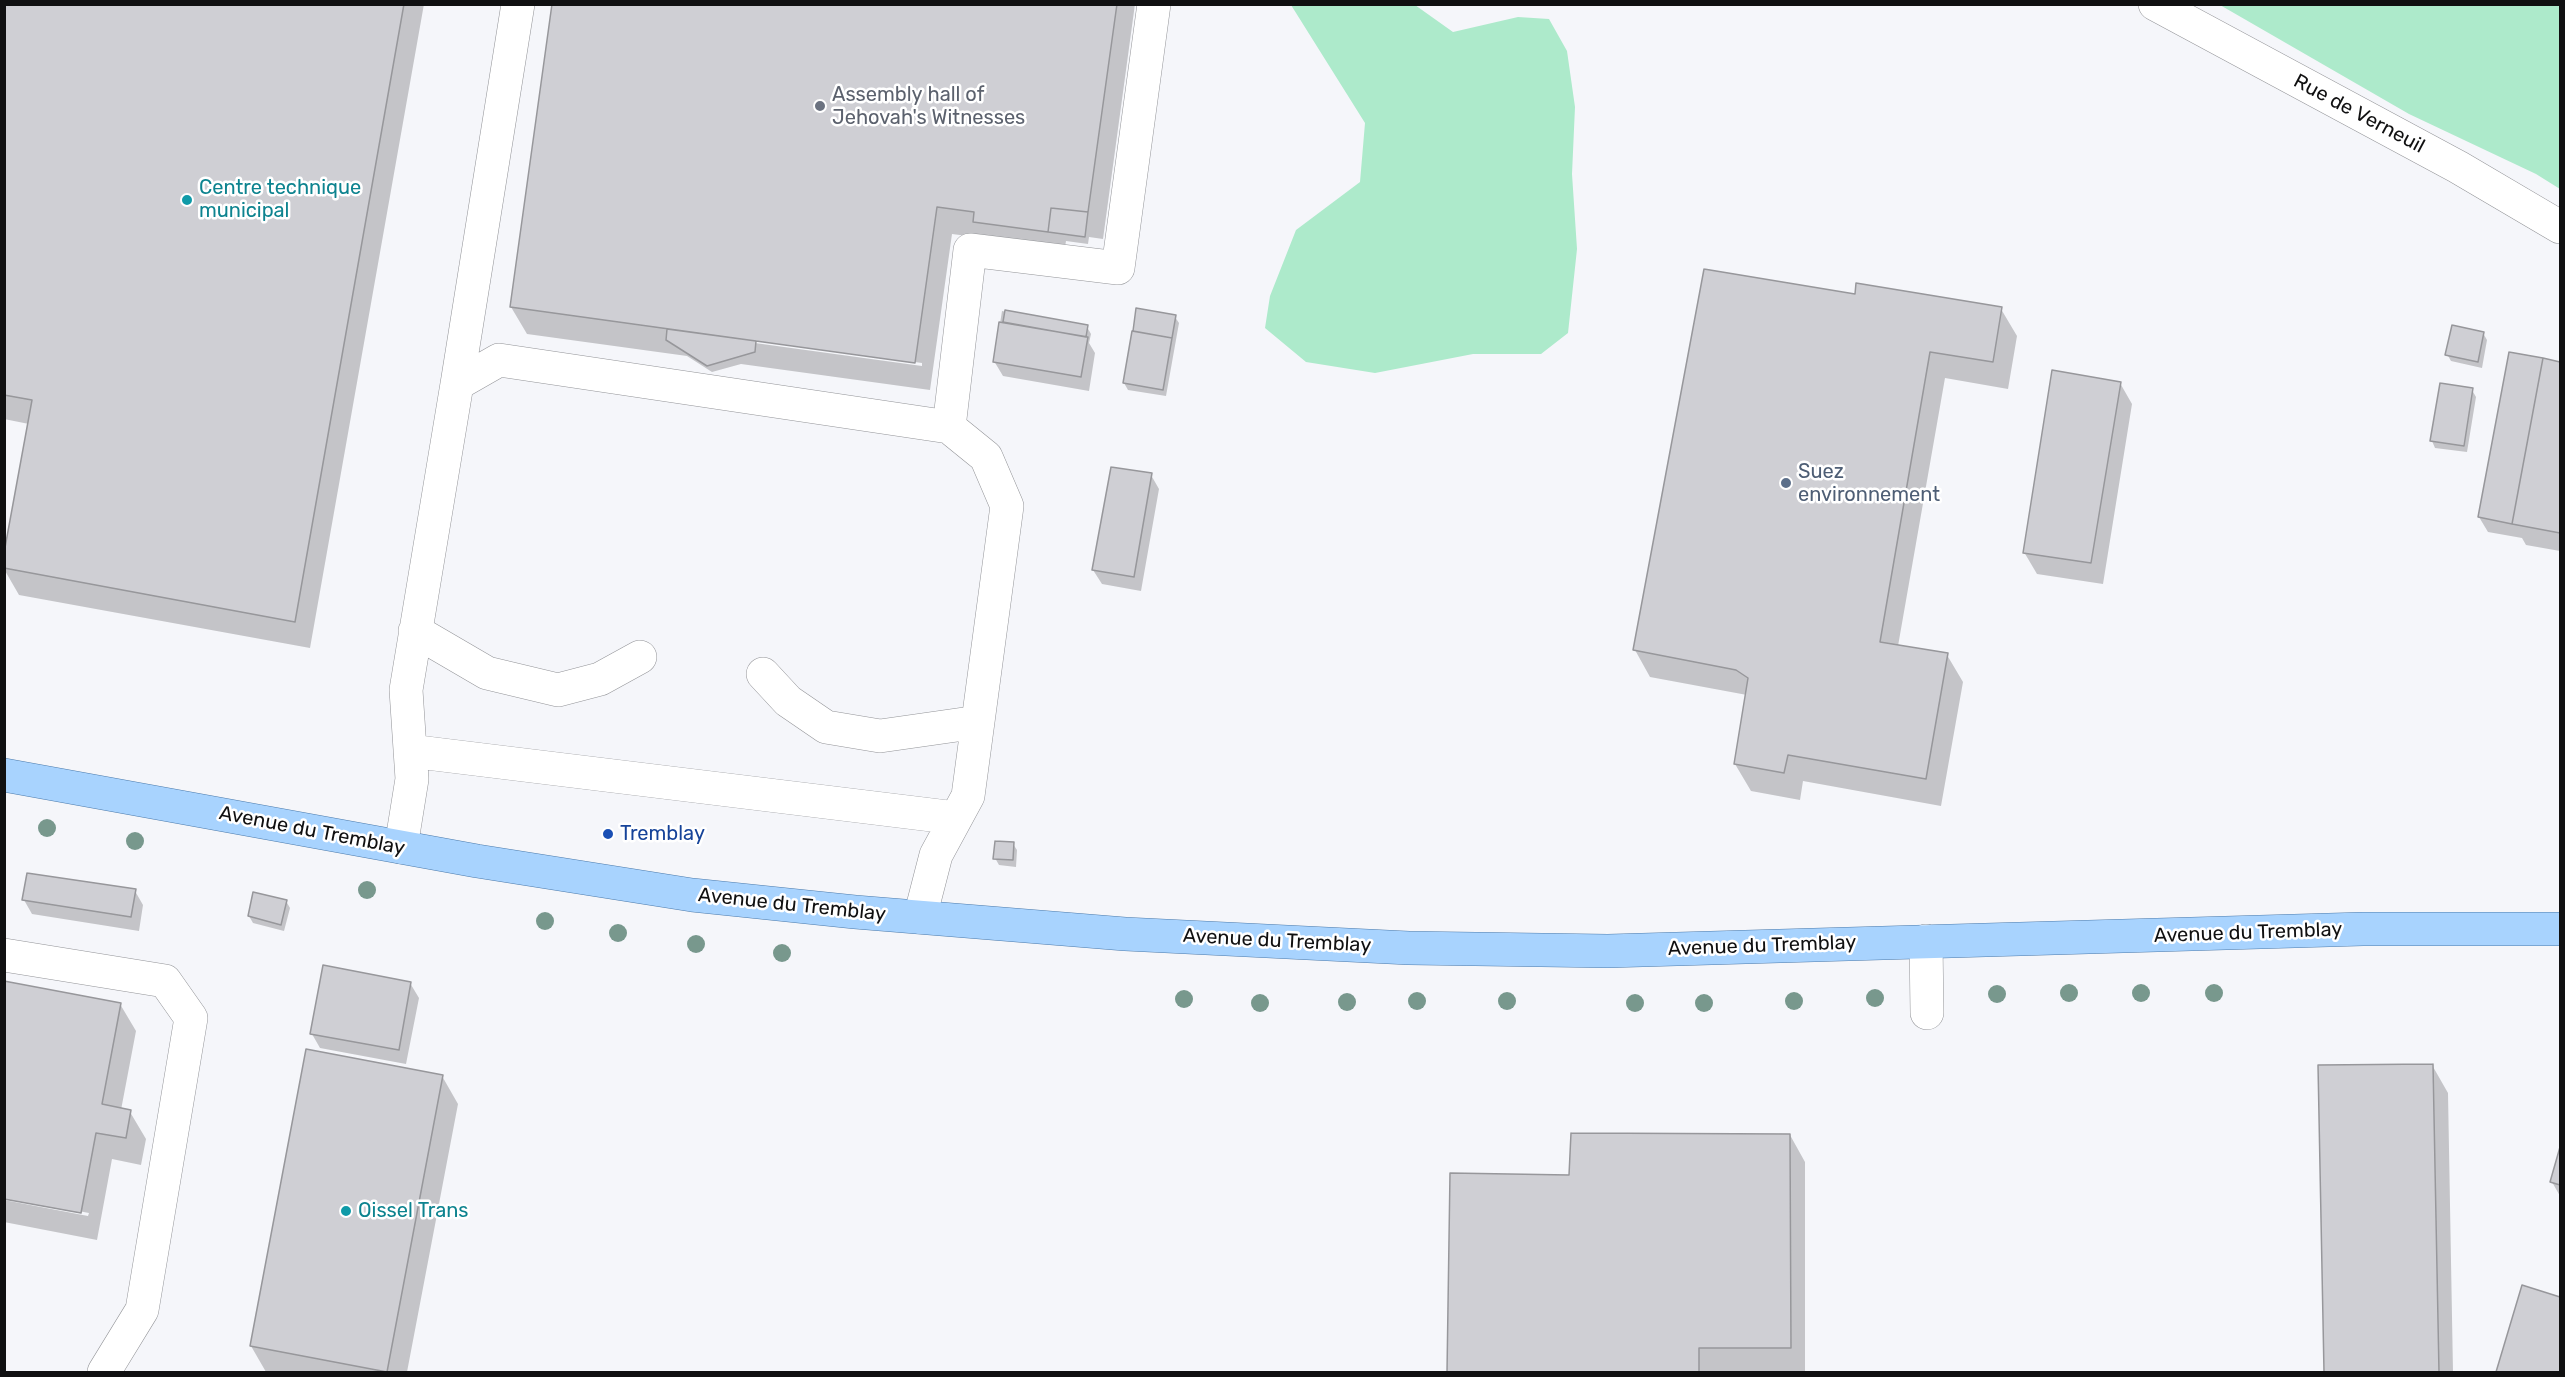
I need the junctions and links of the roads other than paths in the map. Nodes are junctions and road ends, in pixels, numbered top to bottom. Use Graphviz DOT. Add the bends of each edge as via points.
graph roads {
  1 [pos="518,4"];
  2 [pos="1154,4"];
  3 [pos="2155,4"];
  4 [pos="2560,227"];
  5 [pos="457,384"];
  6 [pos="949,427"];
  7 [pos="415,632"];
  8 [pos="640,657"];
  9 [pos="763,674"];
  10 [pos="978,723"];
  11 [pos="410,752"];
  12 [pos="4,775"];
  13 [pos="956,818"];
  14 [pos="401,848"];
  15 [pos="920,917"];
  16 [pos="2560,929"];
  17 [pos="1926,941"];
  18 [pos="4,955"];
  19 [pos="1927,1013"];
  20 [pos="104,1372"];
  1 -- 5 [label="street"];
  2 -- 6 [label="street" via="1118,268 970,250"];
  3 -- 4 [label="street, Rue de Verneuil" via="2458,167"];
  5 -- 6 [label="street" via="499,360"];
  5 -- 7 [label="street"];
  6 -- 10 [label="street" via="986,457 1007,506"];
  7 -- 8 [label="street" via="487,673 558,690 600,679"];
  7 -- 11 [label="street" via="406,690"];
  9 -- 10 [label="street" via="788,701 825,726 880,736"];
  10 -- 13 [label="street" via="968,796"];
  11 -- 13 [label="street"];
  11 -- 14 [label="street" via="412,779"];
  12 -- 14 [label="main road, Avenue du Tremblay"];
  13 -- 15 [label="street" via="936,855"];
  14 -- 15 [label="main road, Avenue du Tremblay" via="692,895"];
  15 -- 17 [label="main road, Avenue du Tremblay" via="1125,934 1430,948 1620,951"];
  16 -- 17 [label="main road, Avenue du Tremblay" via="2363,929"];
  17 -- 19 [label="street"];
  18 -- 20 [label="street" via="165,981 191,1018 142,1310"];
}
